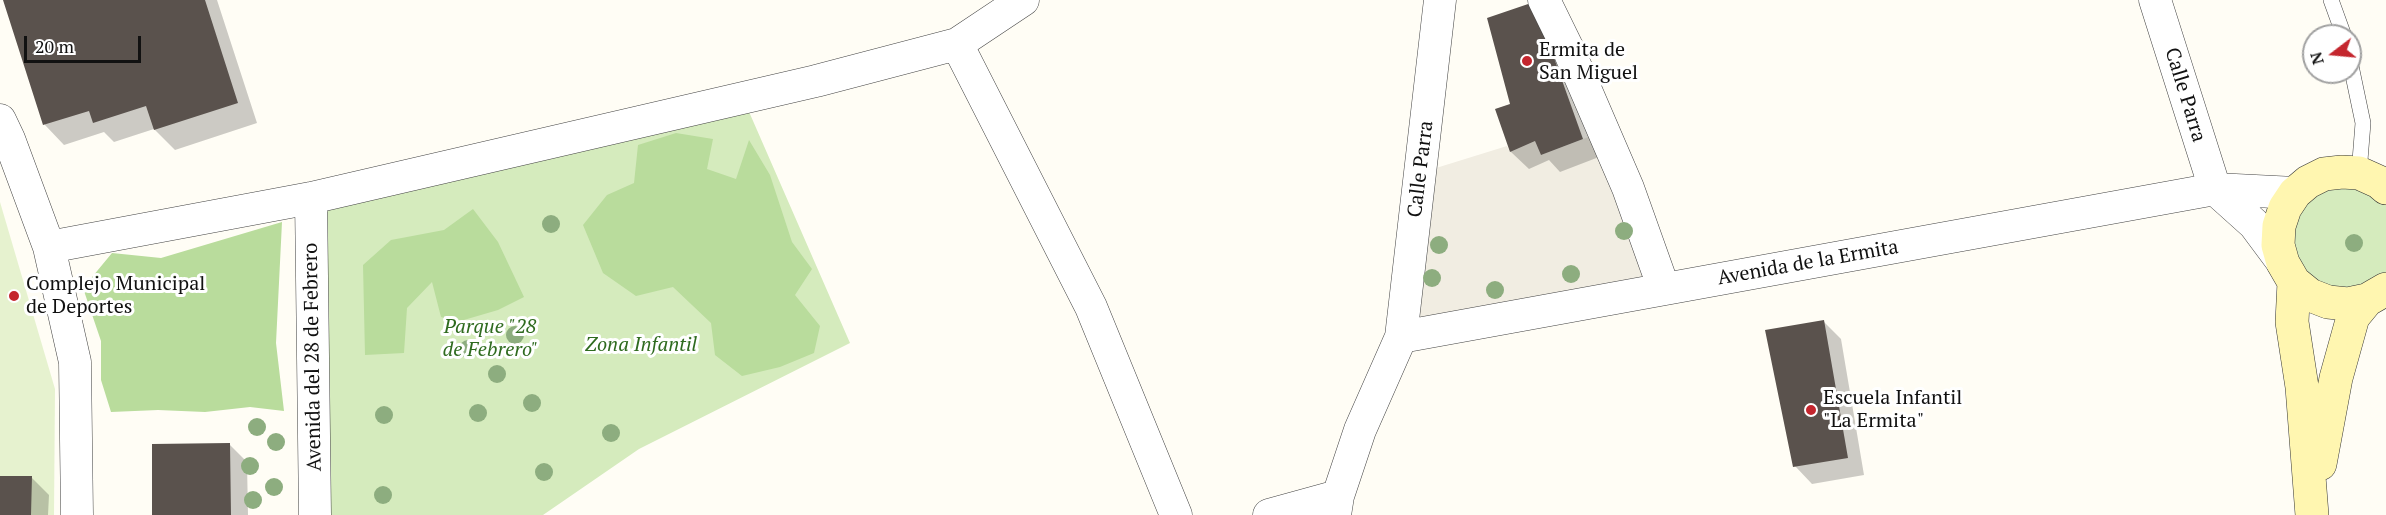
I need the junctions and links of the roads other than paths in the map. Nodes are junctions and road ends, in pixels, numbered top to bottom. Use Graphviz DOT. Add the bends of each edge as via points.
graph roads {
  1 [pos="1023,0"];
  2 [pos="1440,0"];
  3 [pos="1544,0"];
  4 [pos="2155,0"];
  5 [pos="2331,0"];
  6 [pos="2340,24"];
  7 [pos="957,44"];
  8 [pos="2355,84"];
  9 [pos="0,120"];
  10 [pos="2377,177"];
  11 [pos="2215,189"];
  12 [pos="2295,193"];
  13 [pos="311,198"];
  14 [pos="49,247"];
  15 [pos="2289,272"];
  16 [pos="1664,289"];
  17 [pos="2376,294"];
  18 [pos="1401,337"];
  19 [pos="1336,506"];
  20 [pos="2312,513"];
  21 [pos="77,515"];
  22 [pos="315,515"];
  23 [pos="1176,515"];
  24 [pos="1269,515"];
  1 -- 7 [label="street"];
  2 -- 18 [label="street, Calle Parra"];
  3 -- 16 [label="street" via="1628,188"];
  4 -- 11 [label="street, Calle Parra"];
  5 -- 6 [label="lane"];
  7 -- 13 [label="street"];
  7 -- 23 [label="street" via="1091,307"];
  8 -- 10 [label="lane"];
  9 -- 14 [label="street"];
  10 -- 12 [label="main road" via="2325,174"];
  11 -- 12 [label="street, Avenida de la Ermita"];
  11 -- 15 [label="street" via="2253,224"];
  11 -- 16 [label="street, Avenida de la Ermita"];
  12 -- 15 [label="main road" via="2279,226 2278,245"];
  13 -- 14 [label="street"];
  13 -- 22 [label="street, Avenida del 28 de Febrero"];
  14 -- 21 [label="street" via="75,362"];
  15 -- 17 [label="main road" via="2310,295 2328,302 2348,304"];
  15 -- 20 [label="main road"];
  16 -- 18 [label="street, Avenida de la Ermita"];
  17 -- 20 [label="main road" via="2353,317 2336,378"];
  18 -- 19 [label="street, Calle Parra" via="1360,430"];
  19 -- 24 [label="street"];
}
